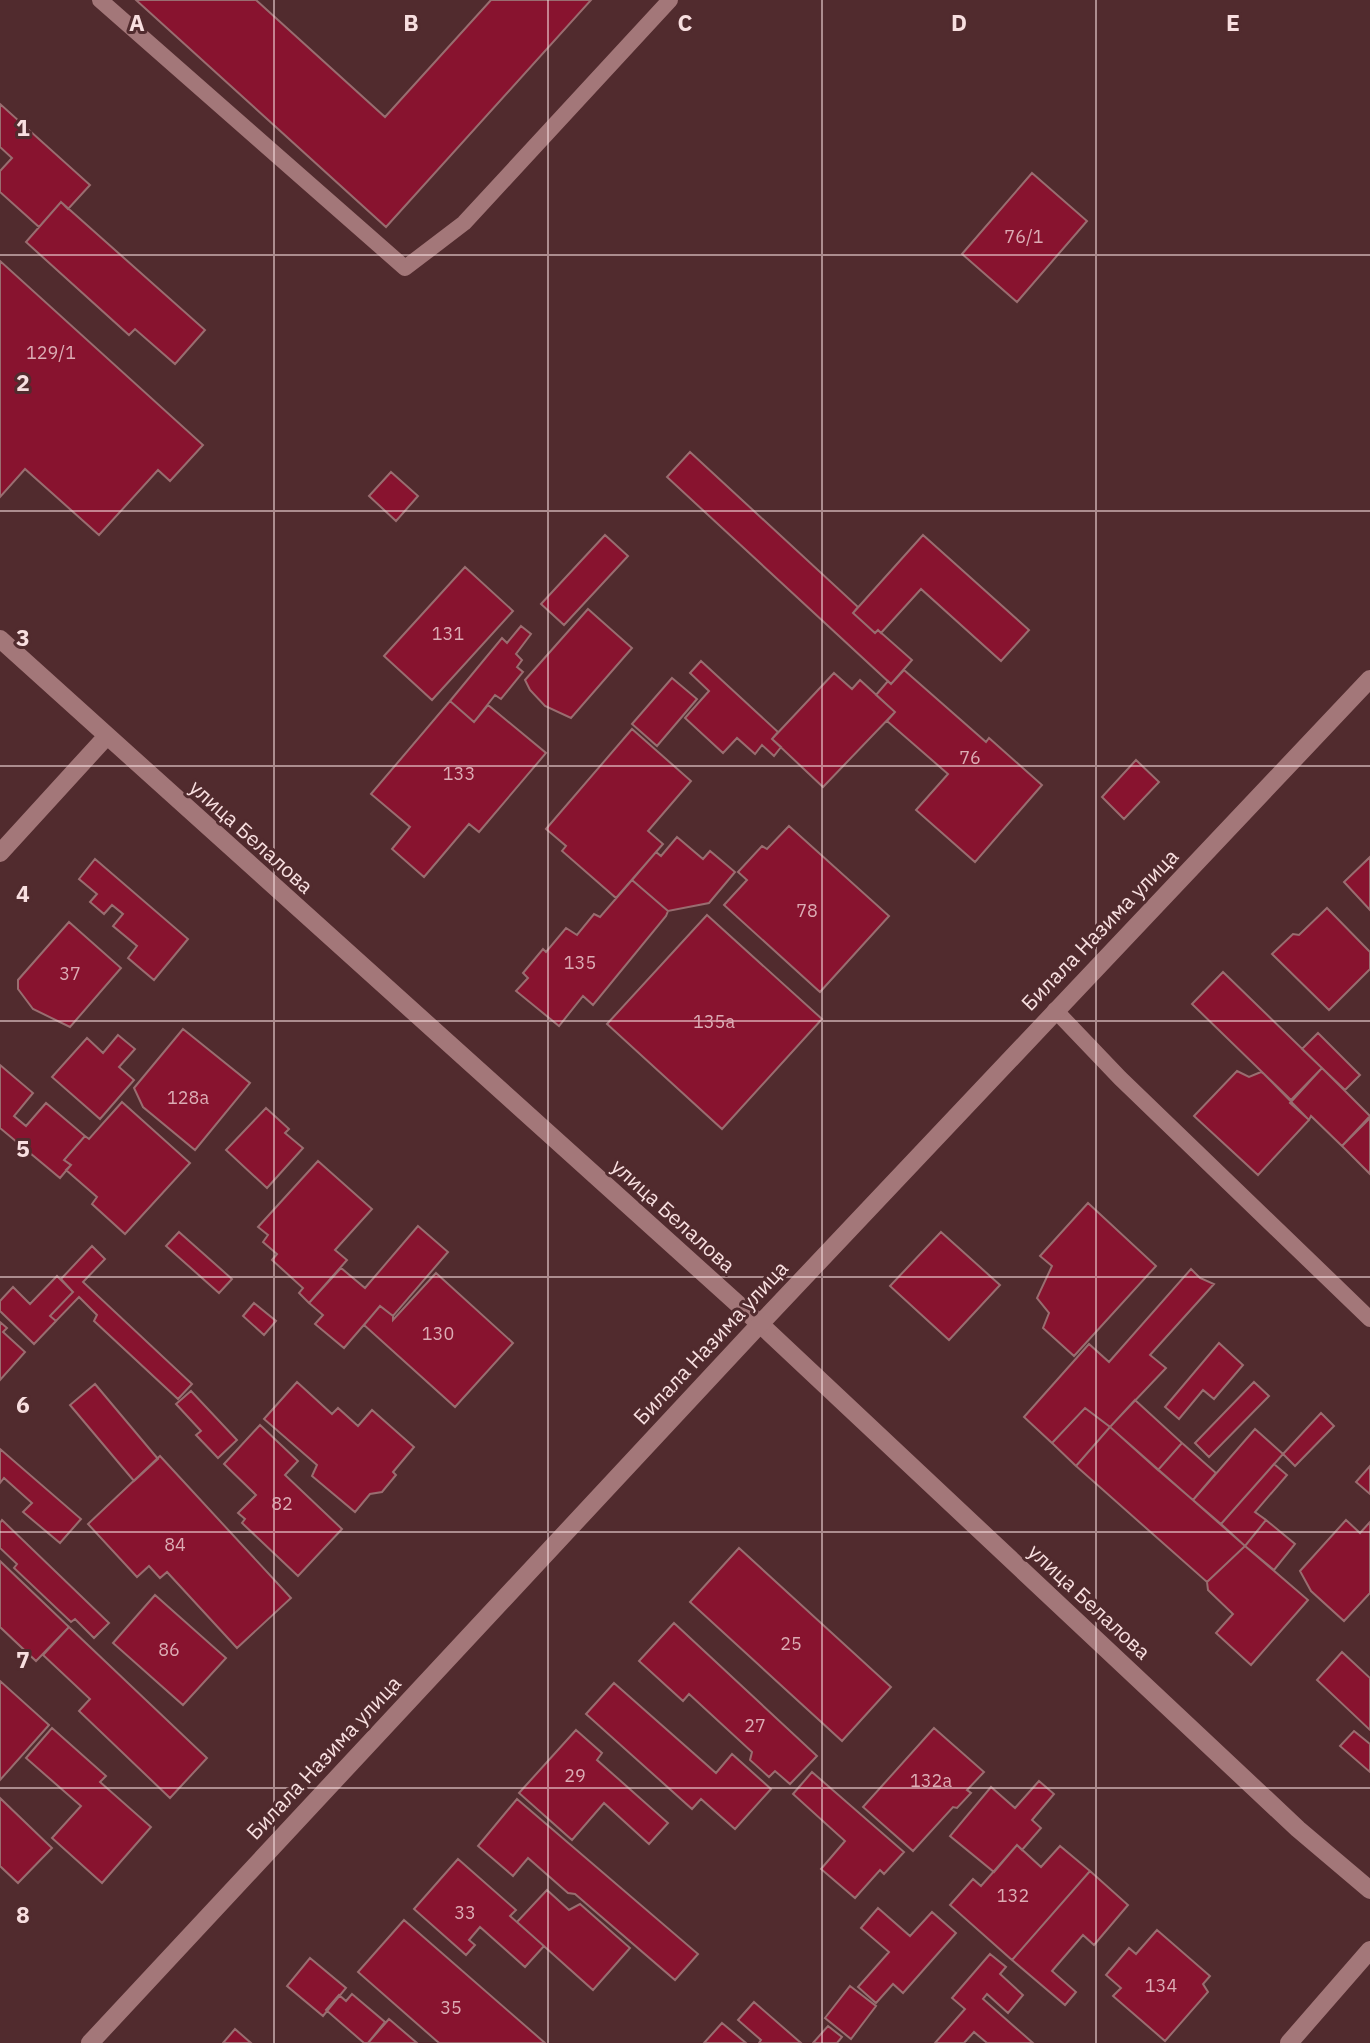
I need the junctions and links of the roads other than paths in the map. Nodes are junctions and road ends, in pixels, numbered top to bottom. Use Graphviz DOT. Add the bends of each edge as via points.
graph roads {
  1 [pos="100,0"];
  2 [pos="670,0"];
  3 [pos="0,639"];
  4 [pos="1370,679"];
  5 [pos="106,737"];
  6 [pos="0,853"];
  7 [pos="1055,1010"];
  8 [pos="1370,1319"];
  9 [pos="760,1324"];
  10 [pos="1370,1890"];
  11 [pos="1370,1950"];
  12 [pos="90,2043"];
  13 [pos="1289,2043"];
  1 -- 2 [label="lane" via="405,268 464,223"];
  3 -- 5 [label="street, улица Белалова"];
  4 -- 7 [label="street, Билала Назима улица"];
  5 -- 6 [label="street"];
  5 -- 9 [label="street, улица Белалова"];
  7 -- 8 [label="lane"];
  7 -- 9 [label="street, Билала Назима улица"];
  9 -- 10 [label="street, улица Белалова" via="1298,1829"];
  9 -- 12 [label="street, Билала Назима улица"];
  11 -- 13 [label="street"];
}
